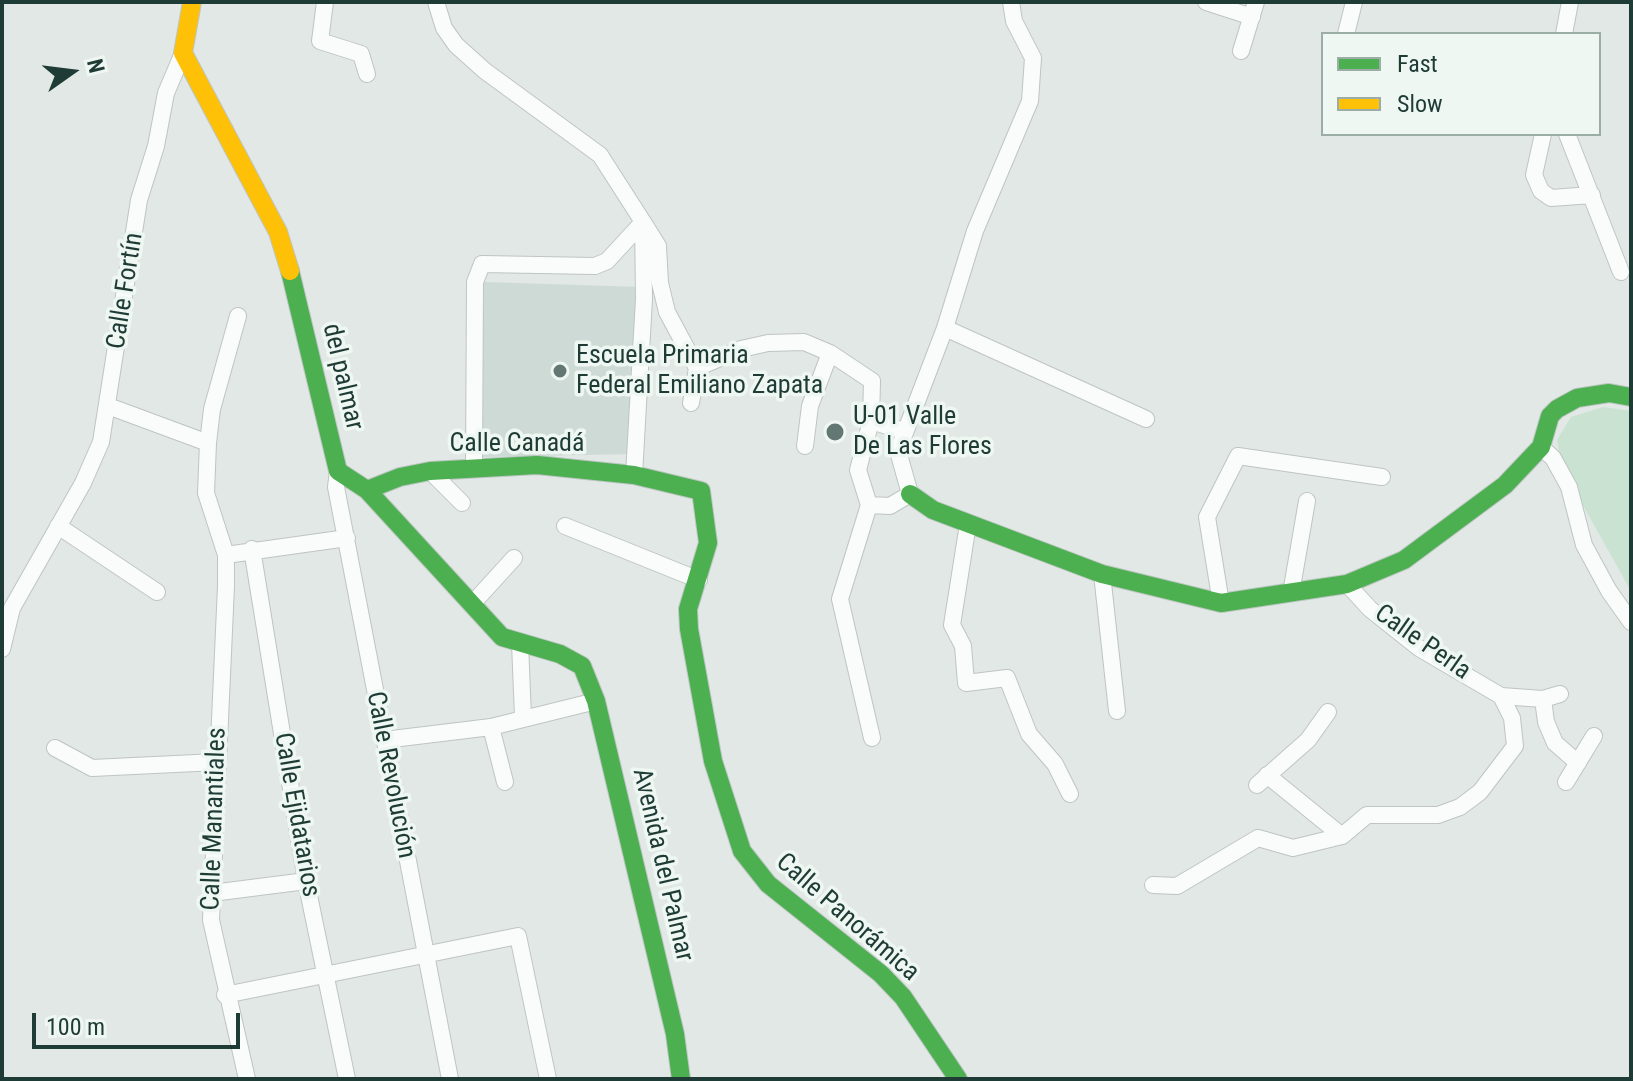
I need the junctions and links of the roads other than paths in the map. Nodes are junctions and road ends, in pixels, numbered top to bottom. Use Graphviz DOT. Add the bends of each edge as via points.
graph roads {
  1 [pos="192,2"];
  2 [pos="325,2"];
  3 [pos="436,2"];
  4 [pos="1011,2"];
  5 [pos="1206,2"];
  6 [pos="1354,2"];
  7 [pos="1570,2"];
  8 [pos="1254,9"];
  9 [pos="1346,32"];
  10 [pos="1564,32"];
  11 [pos="1241,51"];
  12 [pos="183,53"];
  13 [pos="367,74"];
  14 [pos="1543,136"];
  15 [pos="1568,136"];
  16 [pos="1592,195"];
  17 [pos="643,222"];
  18 [pos="1621,272"];
  19 [pos="238,316"];
  20 [pos="945,328"];
  21 [pos="830,353"];
  22 [pos="697,368"];
  23 [pos="1631,397"];
  24 [pos="691,403"];
  25 [pos="108,406"];
  26 [pos="1146,419"];
  27 [pos="871,421"];
  28 [pos="904,431"];
  29 [pos="208,443"];
  30 [pos="805,446"];
  31 [pos="1541,447"];
  32 [pos="474,467"];
  33 [pos="338,471"];
  34 [pos="430,471"];
  35 [pos="634,475"];
  36 [pos="1382,477"];
  37 [pos="367,490"];
  38 [pos="910,494"];
  39 [pos="1307,501"];
  40 [pos="462,503"];
  41 [pos="705,505"];
  42 [pos="869,505"];
  43 [pos="968,524"];
  44 [pos="58,526"];
  45 [pos="565,526"];
  46 [pos="347,538"];
  47 [pos="252,549"];
  48 [pos="226,555"];
  49 [pos="514,558"];
  50 [pos="1102,574"];
  51 [pos="699,580"];
  52 [pos="1347,584"];
  53 [pos="157,592"];
  54 [pos="1291,593"];
  55 [pos="473,603"];
  56 [pos="1221,603"];
  57 [pos="1631,622"];
  58 [pos="520,643"];
  59 [pos="2,649"];
  60 [pos="582,666"];
  61 [pos="1560,694"];
  62 [pos="1501,696"];
  63 [pos="1543,699"];
  64 [pos="596,701"];
  65 [pos="1117,711"];
  66 [pos="1328,712"];
  67 [pos="523,717"];
  68 [pos="491,727"];
  69 [pos="1594,736"];
  70 [pos="872,738"];
  71 [pos="384,740"];
  72 [pos="55,748"];
  73 [pos="217,762"];
  74 [pos="1578,763"];
  75 [pos="505,782"];
  76 [pos="1566,782"];
  77 [pos="1070,794"];
  78 [pos="1342,836"];
  79 [pos="306,881"];
  80 [pos="1153,885"];
  81 [pos="212,893"];
  82 [pos="424,952"];
  83 [pos="325,975"];
  84 [pos="225,995"];
  85 [pos="247,1079"];
  86 [pos="347,1079"];
  87 [pos="450,1079"];
  88 [pos="548,1079"];
  89 [pos="681,1079"];
  90 [pos="958,1079"];
  1 -- 12 [label="street"];
  2 -- 13 [label="street" via="320,41 361,54"];
  3 -- 17 [label="street" via="456,45 600,155"];
  4 -- 20 [label="street" via="1014,21 1033,58 1030,101 975,231"];
  5 -- 8 [label="street"];
  6 -- 9 [label="street"];
  7 -- 10 [label="street"];
  8 -- 11 [label="street"];
  12 -- 25 [label="street, Calle Fortín" via="166,93 139,200"];
  12 -- 33 [label="street, del palmar" via="278,232"];
  14 -- 16 [label="street" via="1534,175 1541,191 1551,198"];
  15 -- 16 [label="street"];
  16 -- 18 [label="street"];
  17 -- 22 [label="street" via="658,246 667,312"];
  17 -- 32 [label="street" via="607,261 595,266 482,264 475,282"];
  17 -- 35 [label="street"];
  19 -- 29 [label="street"];
  20 -- 26 [label="street"];
  20 -- 28 [label="street"];
  21 -- 22 [label="street" via="804,342 768,343"];
  21 -- 27 [label="street" via="872,381"];
  21 -- 30 [label="street" via="810,406"];
  22 -- 24 [label="street"];
  23 -- 31 [label="street" via="1609,393 1577,398 1550,416"];
  25 -- 29 [label="street"];
  25 -- 44 [label="street, Calle Fortín" via="101,442"];
  27 -- 28 [label="street"];
  27 -- 42 [label="street" via="858,470"];
  28 -- 38 [label="street" via="898,451"];
  29 -- 48 [label="street" via="206,493"];
  31 -- 52 [label="street" via="1505,485 1404,560"];
  31 -- 57 [label="street" via="1569,487 1584,545"];
  32 -- 34 [label="street, Calle Canadá"];
  32 -- 35 [label="street, Calle Canadá" via="537,465"];
  33 -- 37 [label="street, del palmar"];
  33 -- 46 [label="street, Calle Revolución" via="336,487"];
  34 -- 37 [label="street, Calle Canadá"];
  34 -- 40 [label="street"];
  35 -- 41 [label="street, Calle Canadá" via="701,491"];
  36 -- 56 [label="street" via="1238,456 1207,517"];
  37 -- 55 [label="street, del palmar"];
  38 -- 42 [label="street" via="890,506"];
  38 -- 43 [label="street"];
  39 -- 54 [label="street"];
  41 -- 51 [label="street, Calle Panorámica" via="708,543"];
  42 -- 70 [label="street" via="840,599"];
  43 -- 50 [label="street"];
  43 -- 77 [label="street" via="952,625 963,646 966,683 1007,678 1029,734 1055,764"];
  44 -- 53 [label="street"];
  44 -- 59 [label="street, Calle Fortín" via="12,608"];
  45 -- 51 [label="street"];
  46 -- 47 [label="street"];
  46 -- 71 [label="street, Calle Revolución"];
  47 -- 48 [label="street"];
  47 -- 79 [label="street, Calle Ejidatarios"];
  48 -- 73 [label="street, Calle Manantiales"];
  49 -- 55 [label="street"];
  50 -- 56 [label="street"];
  50 -- 65 [label="street"];
  51 -- 90 [label="street, Calle Panorámica" via="688,609 689,629 713,761 742,851 768,884 903,997"];
  52 -- 54 [label="street"];
  52 -- 62 [label="street, Calle Perla" via="1419,648"];
  54 -- 56 [label="street"];
  55 -- 58 [label="street, del palmar" via="502,637"];
  58 -- 60 [label="street, del palmar"];
  58 -- 67 [label="street"];
  60 -- 64 [label="street, Avenida del Palmar"];
  61 -- 63 [label="street, Calle Perla"];
  62 -- 63 [label="street, Calle Perla"];
  62 -- 78 [label="street" via="1512,718 1515,746 1480,792 1438,815 1367,815"];
  63 -- 74 [label="street" via="1555,743"];
  64 -- 67 [label="street"];
  64 -- 89 [label="street, Avenida del Palmar" via="675,1034"];
  66 -- 78 [label="street" via="1308,740 1262,780"];
  67 -- 68 [label="street"];
  68 -- 71 [label="street"];
  68 -- 75 [label="street"];
  69 -- 74 [label="street"];
  71 -- 82 [label="street, Calle Revolución"];
  72 -- 73 [label="street" via="92,768"];
  73 -- 81 [label="street, Calle Manantiales"];
  74 -- 76 [label="street"];
  78 -- 80 [label="street" via="1293,848 1258,838 1177,886"];
  79 -- 81 [label="street"];
  79 -- 83 [label="street, Calle Ejidatarios"];
  81 -- 84 [label="street, Calle Manantiales" via="211,920"];
  82 -- 83 [label="street"];
  82 -- 87 [label="street, Calle Revolución"];
  82 -- 88 [label="street" via="518,936"];
  83 -- 84 [label="street"];
  83 -- 86 [label="street, Calle Ejidatarios"];
  84 -- 85 [label="street, Calle Manantiales"];
}
